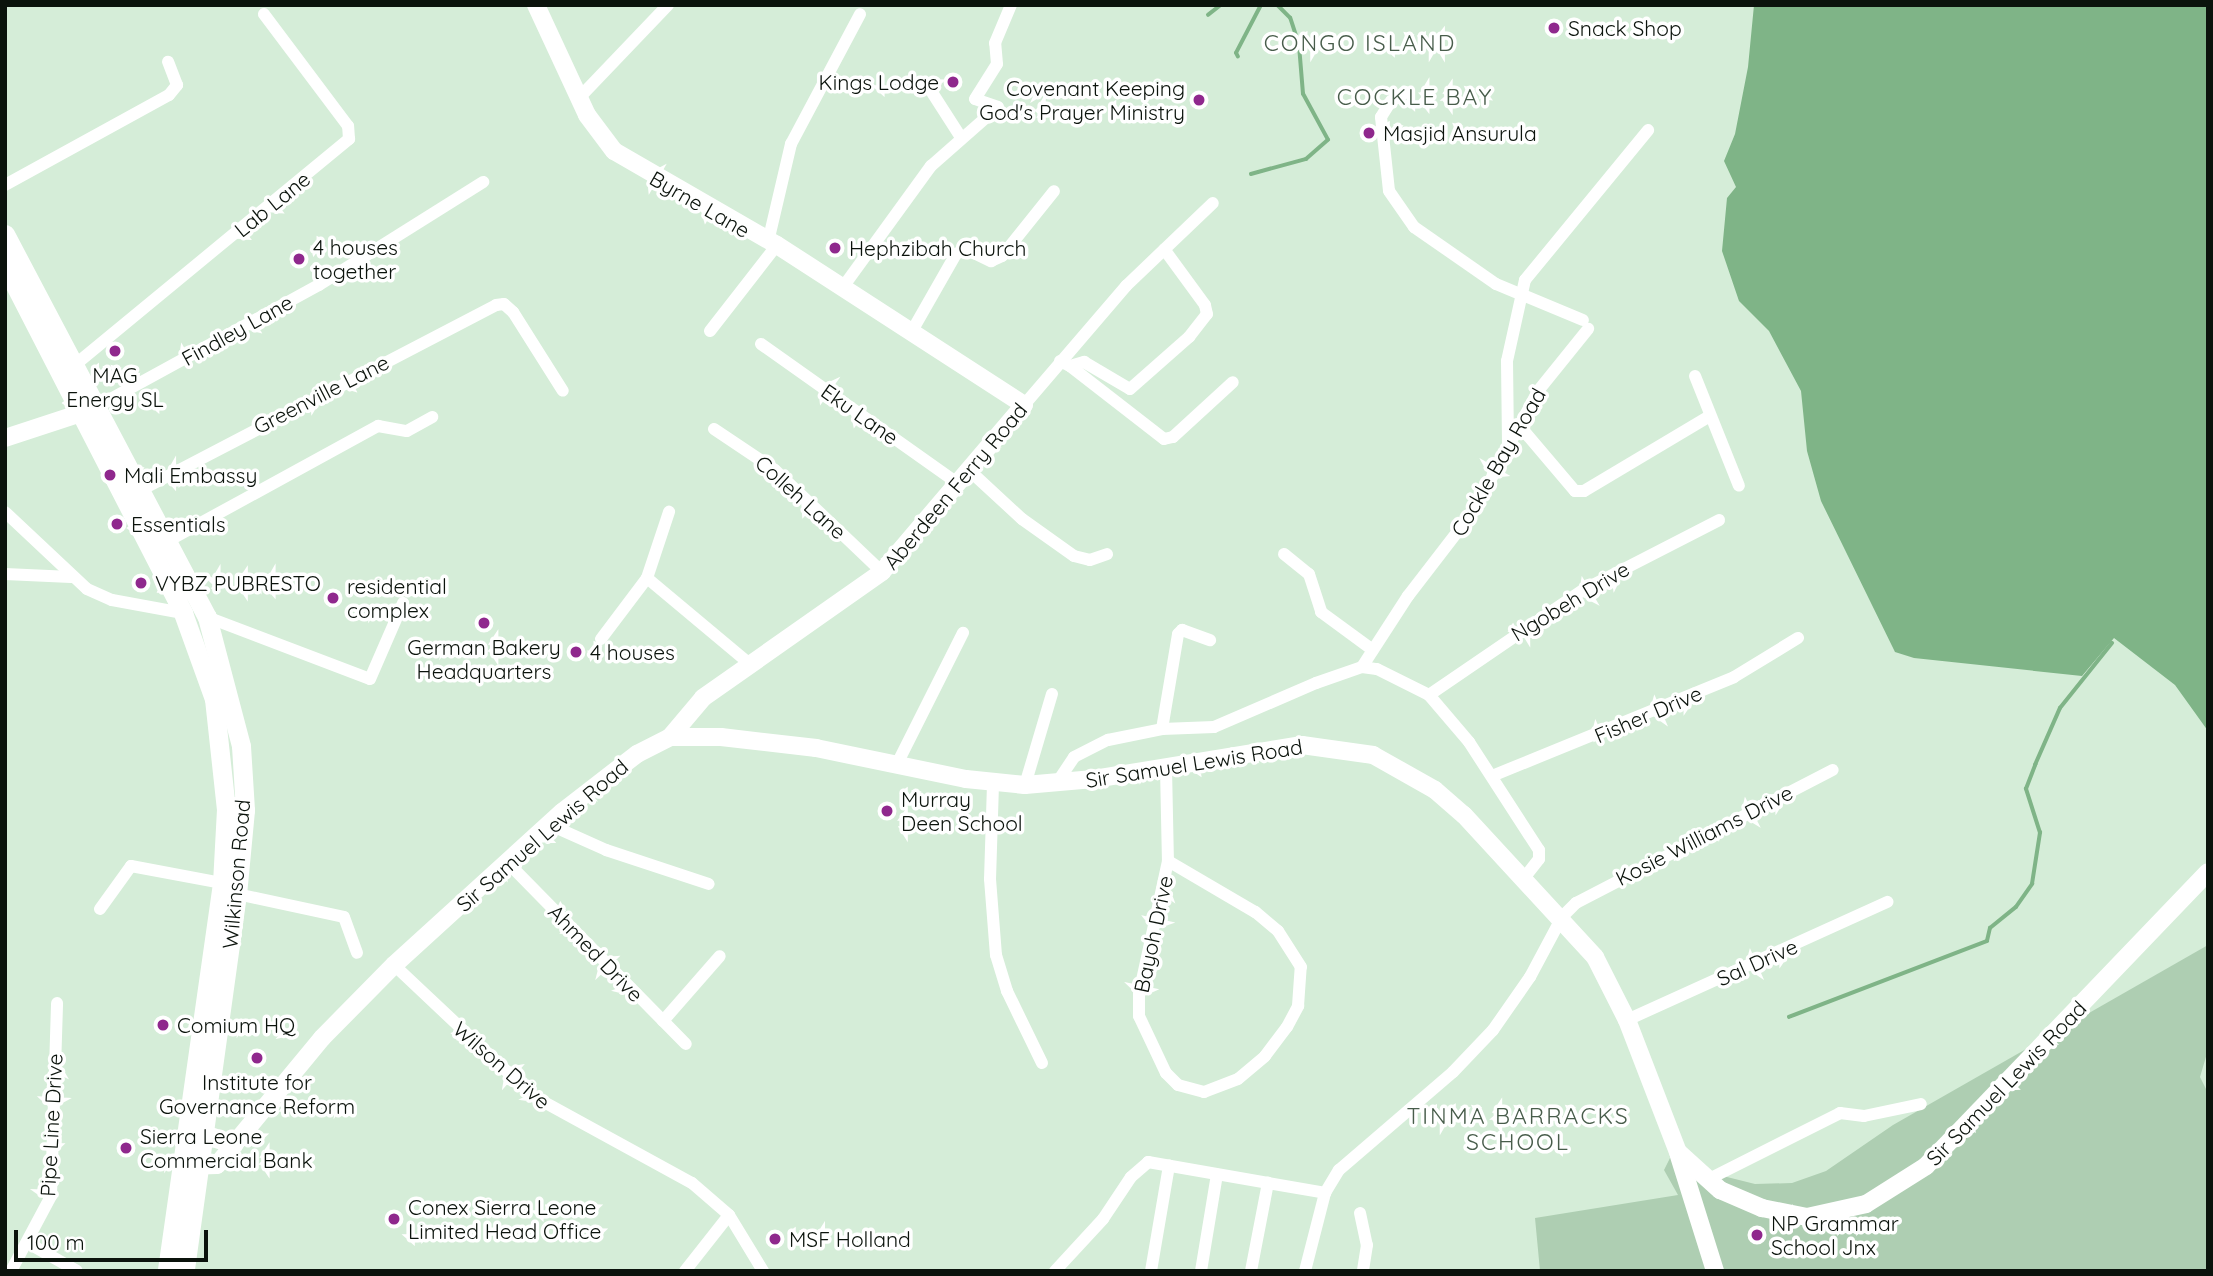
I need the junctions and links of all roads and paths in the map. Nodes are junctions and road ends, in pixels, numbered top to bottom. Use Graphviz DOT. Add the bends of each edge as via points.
graph roads {
  1 [pos="536,5"];
  2 [pos="668,5"];
  3 [pos="1011,5"];
  4 [pos="860,13"];
  5 [pos="264,14"];
  6 [pos="168,62"];
  7 [pos="926,83"];
  8 [pos="1406,92"];
  9 [pos="579,98"];
  10 [pos="1648,130"];
  11 [pos="960,136"];
  12 [pos="483,182"];
  13 [pos="5,186"];
  14 [pos="1054,191"];
  15 [pos="1213,202"];
  16 [pos="5,234"];
  17 [pos="773,244"];
  18 [pos="1164,249"];
  19 [pos="5,266"];
  20 [pos="843,287"];
  21 [pos="1520,295"];
  22 [pos="710,331"];
  23 [pos="912,331"];
  24 [pos="761,344"];
  25 [pos="1065,363"];
  26 [pos="76,364"];
  27 [pos="1695,376"];
  28 [pos="1233,382"];
  29 [pos="563,391"];
  30 [pos="1024,405"];
  31 [pos="88,411"];
  32 [pos="1708,417"];
  33 [pos="432,418"];
  34 [pos="1518,424"];
  35 [pos="714,429"];
  36 [pos="5,438"];
  37 [pos="1508,443"];
  38 [pos="965,478"];
  39 [pos="1739,486"];
  40 [pos="141,490"];
  41 [pos="5,512"];
  42 [pos="670,512"];
  43 [pos="1719,520"];
  44 [pos="166,542"];
  45 [pos="1107,554"];
  46 [pos="1284,554"];
  47 [pos="882,572"];
  48 [pos="5,574"];
  49 [pos="71,577"];
  50 [pos="647,578"];
  51 [pos="403,603"];
  52 [pos="183,613"];
  53 [pos="207,617"];
  54 [pos="963,632"];
  55 [pos="1798,638"];
  56 [pos="601,639"];
  57 [pos="1210,640"];
  58 [pos="1373,650"];
  59 [pos="751,665"];
  60 [pos="1362,667"];
  61 [pos="1052,694"];
  62 [pos="1429,695"];
  63 [pos="1162,730"];
  64 [pos="670,737"];
  65 [pos="897,764"];
  66 [pos="1166,768"];
  67 [pos="1832,770"];
  68 [pos="1492,776"];
  69 [pos="993,783"];
  70 [pos="1056,784"];
  71 [pos="1025,785"];
  72 [pos="548,824"];
  73 [pos="1168,861"];
  74 [pos="507,862"];
  75 [pos="2208,873"];
  76 [pos="1525,877"];
  77 [pos="709,884"];
  78 [pos="230,889"];
  79 [pos="1887,902"];
  80 [pos="100,909"];
  81 [pos="1562,917"];
  82 [pos="357,953"];
  83 [pos="720,956"];
  84 [pos="394,965"];
  85 [pos="57,1003"];
  86 [pos="1627,1020"];
  87 [pos="663,1021"];
  88 [pos="685,1044"];
  89 [pos="1042,1063"];
  90 [pos="1921,1104"];
  91 [pos="233,1144"];
  92 [pos="1678,1152"];
  93 [pos="200,1157"];
  94 [pos="1170,1166"];
  95 [pos="1217,1174"];
  96 [pos="1268,1183"];
  97 [pos="1714,1185"];
  98 [pos="1325,1193"];
  99 [pos="1695,1210"];
  100 [pos="1360,1213"];
  101 [pos="729,1214"];
  102 [pos="28,1242"];
  103 [pos="10,1271"];
  104 [pos="77,1271"];
  105 [pos="167,1271"];
  106 [pos="185,1271"];
  107 [pos="685,1271"];
  108 [pos="762,1271"];
  109 [pos="1055,1271"];
  110 [pos="1151,1271"];
  111 [pos="1201,1271"];
  112 [pos="1251,1271"];
  113 [pos="1305,1271"];
  114 [pos="1363,1271"];
  115 [pos="1715,1271"];
  1 -- 9 [label="main road, Byrne Lane"];
  2 -- 9 [label="street"];
  3 -- 11 [label="street" via="995,43 997,64 975,99 998,107"];
  4 -- 17 [label="street" via="791,144"];
  5 -- 26 [label="street, Lab Lane" via="348,127 349,139"];
  6 -- 13 [label="street" via="177,85 169,95"];
  7 -- 11 [label="street"];
  8 -- 21 [label="street" via="1391,101 1381,117 1390,191 1431,243"];
  9 -- 17 [label="main road, Byrne Lane" via="598,134 614,151"];
  10 -- 21 [label="street" via="1525,280"];
  11 -- 20 [label="street" via="909,192"];
  12 -- 31 [label="street, Findley Lane" via="319,285"];
  14 -- 23 [label="street" via="1002,256 991,261 965,249 956,254"];
  15 -- 18 [label="street, Aberdeen Ferry Road"];
  16 -- 26 [label="main road, Wilkinson Road"];
  17 -- 20 [label="main road, Byrne Lane"];
  17 -- 22 [label="street"];
  18 -- 25 [label="street, Aberdeen Ferry Road"];
  18 -- 25 [label="street" via="1206,305 1202,322 1130,388 1083,362"];
  19 -- 31 [label="main road, Wilkinson Road"];
  20 -- 23 [label="main road, Byrne Lane"];
  21 -- 34 [label="street, Cockle Bay Road" via="1586,324"];
  21 -- 37 [label="street" via="1507,360"];
  23 -- 30 [label="main road, Byrne Lane"];
  24 -- 38 [label="street, Eku Lane"];
  25 -- 28 [label="street" via="1164,439 1173,437"];
  25 -- 30 [label="street, Aberdeen Ferry Road"];
  26 -- 31 [label="main road, Wilkinson Road"];
  27 -- 32 [label="street"];
  29 -- 40 [label="street, Greenville Lane" via="504,304 311,398"];
  30 -- 38 [label="main road, Aberdeen Ferry Road"];
  31 -- 36 [label="main road"];
  31 -- 40 [label="main road, Wilkinson Road"];
  31 -- 52 [label="main road, Wilkinson Road"];
  32 -- 34 [label="street" via="1584,491 1575,491"];
  32 -- 39 [label="street"];
  33 -- 44 [label="street" via="407,431 378,426"];
  34 -- 37 [label="street, Cockle Bay Road"];
  35 -- 47 [label="street, Colleh Lane" via="775,470"];
  37 -- 58 [label="street, Cockle Bay Road" via="1475,509"];
  38 -- 45 [label="street, Eku Lane" via="1074,556 1090,560"];
  38 -- 47 [label="main road, Aberdeen Ferry Road"];
  40 -- 44 [label="main road, Wilkinson Road"];
  41 -- 49 [label="street" via="48,548"];
  42 -- 50 [label="street"];
  43 -- 62 [label="street, Ngobeh Drive" via="1583,590"];
  44 -- 53 [label="main road, Wilkinson Road"];
  46 -- 58 [label="street" via="1303,565 1321,612"];
  47 -- 59 [label="main road, Aberdeen Ferry Road"];
  48 -- 49 [label="street"];
  49 -- 52 [label="street" via="99,596"];
  50 -- 56 [label="street"];
  50 -- 59 [label="street"];
  51 -- 53 [label="street" via="370,679"];
  52 -- 78 [label="main road, Wilkinson Road" via="214,699 223,755"];
  53 -- 78 [label="main road, Wilkinson Road" via="241,746 245,810"];
  54 -- 65 [label="street"];
  55 -- 68 [label="street, Fisher Drive" via="1734,677"];
  57 -- 63 [label="street" via="1182,630 1178,634"];
  58 -- 60 [label="street, Cockle Bay Road"];
  59 -- 64 [label="main road, Aberdeen Ferry Road" via="690,708"];
  60 -- 62 [label="street" via="1392,674"];
  60 -- 63 [label="street" via="1214,727"];
  61 -- 71 [label="street"];
  62 -- 68 [label="street"];
  63 -- 70 [label="street" via="1108,740 1087,749 1074,757"];
  64 -- 65 [label="main road, Sir Samuel Lewis Road" via="721,737 816,748"];
  64 -- 72 [label="main road, Sir Samuel Lewis Road" via="606,776"];
  65 -- 69 [label="main road, Sir Samuel Lewis Road"];
  66 -- 70 [label="main road, Sir Samuel Lewis Road"];
  66 -- 73 [label="street, Bayoh Drive"];
  66 -- 76 [label="main road, Sir Samuel Lewis Road" via="1302,745 1373,755 1435,790"];
  67 -- 81 [label="street, Kosie Williams Drive" via="1576,903"];
  68 -- 76 [label="street" via="1539,850 1539,859"];
  69 -- 71 [label="main road, Sir Samuel Lewis Road"];
  69 -- 89 [label="street" via="990,879 996,956 1007,991"];
  70 -- 71 [label="main road, Sir Samuel Lewis Road"];
  72 -- 74 [label="main road, Sir Samuel Lewis Road"];
  72 -- 77 [label="street" via="606,850"];
  73 -- 73 [label="street, Bayoh Drive" via="1255,912 1278,931 1300,967 1298,1006 1265,1056 1238,1079 1204,1092 1178,1085 1166,1073 1139,1016 1139,994"];
  74 -- 84 [label="main road, Sir Samuel Lewis Road"];
  74 -- 87 [label="street, Ahmed Drive"];
  75 -- 97 [label="main road, Sir Samuel Lewis Road" via="1977,1117 1926,1166 1894,1188 1866,1204 1807,1217 1762,1208"];
  76 -- 81 [label="main road, Sir Samuel Lewis Road"];
  78 -- 80 [label="street" via="131,866"];
  78 -- 82 [label="street" via="344,917"];
  78 -- 93 [label="main road, Wilkinson Road"];
  78 -- 93 [label="main road, Wilkinson Road"];
  79 -- 86 [label="street, Sal Drive"];
  81 -- 86 [label="main road, Sir Samuel Lewis Road" via="1595,957"];
  81 -- 98 [label="street" via="1530,978 1493,1030 1453,1072 1355,1153"];
  83 -- 87 [label="street"];
  84 -- 91 [label="main road, Sir Samuel Lewis Road" via="322,1038"];
  84 -- 101 [label="street, Wilson Drive" via="533,1096 558,1114 663,1165"];
  85 -- 102 [label="street, Pipe Line Drive" via="51,1196"];
  86 -- 92 [label="main road, Sir Samuel Lewis Road"];
  87 -- 88 [label="street, Ahmed Drive"];
  90 -- 97 [label="street" via="1864,1116 1840,1113"];
  91 -- 93 [label="main road"];
  92 -- 97 [label="main road, Sir Samuel Lewis Road"];
  92 -- 99 [label="main road"];
  93 -- 105 [label="main road, Wilkinson Road"];
  93 -- 106 [label="main road, Wilkinson Road"];
  94 -- 95 [label="street"];
  94 -- 109 [label="street" via="1148,1162 1131,1177 1102,1219"];
  94 -- 110 [label="street"];
  95 -- 96 [label="street"];
  95 -- 111 [label="street"];
  96 -- 98 [label="street"];
  96 -- 112 [label="street"];
  97 -- 99 [label="main road"];
  98 -- 113 [label="street"];
  99 -- 115 [label="main road"];
  100 -- 114 [label="street" via="1367,1245"];
  101 -- 107 [label="street"];
  101 -- 108 [label="street"];
  102 -- 103 [label="street, Pipe Line Drive"];
  102 -- 104 [label="street"];
}
